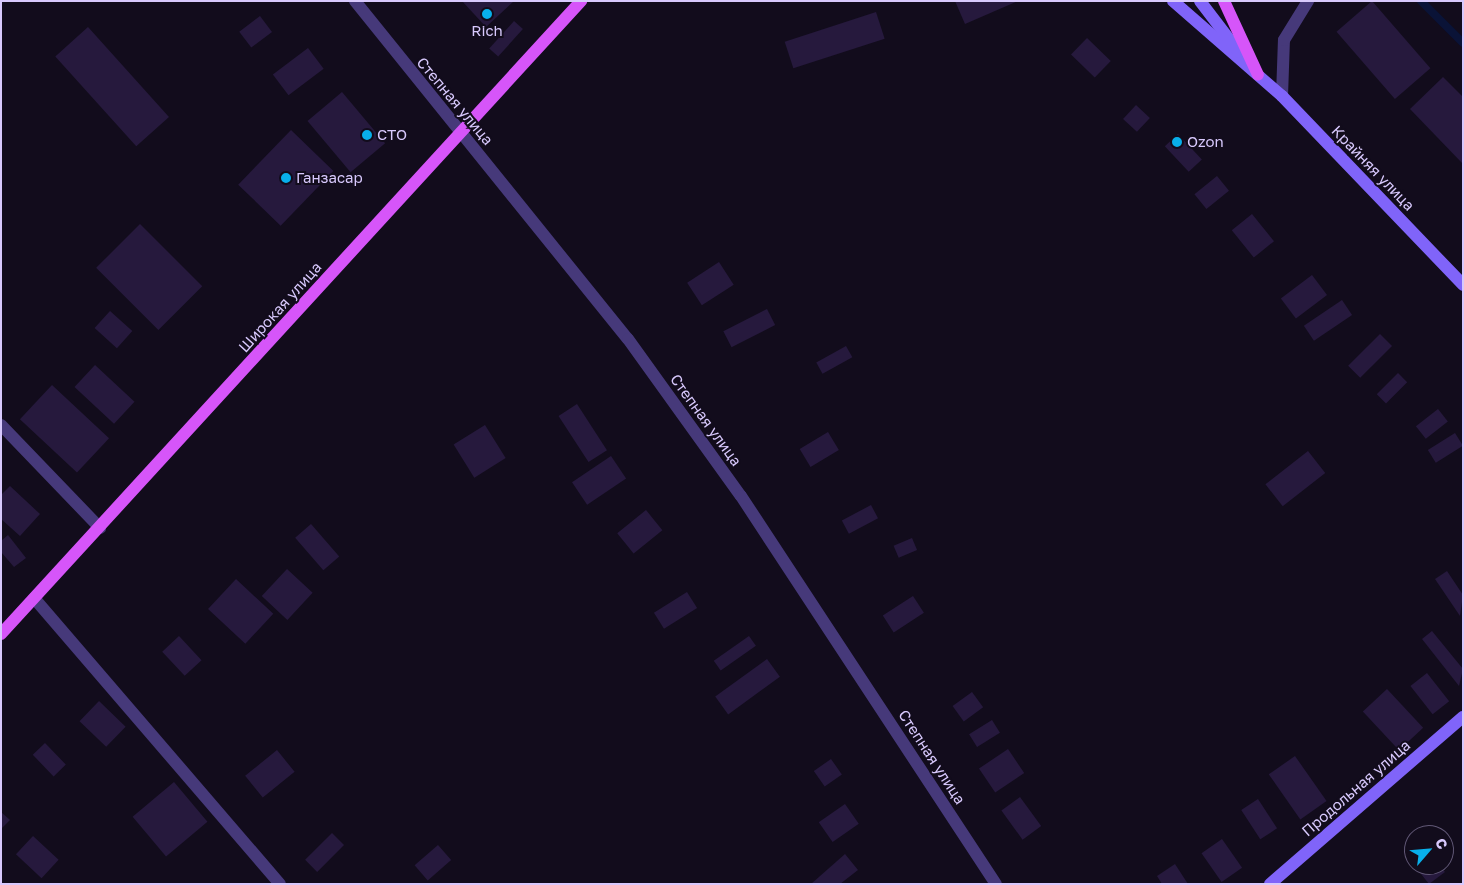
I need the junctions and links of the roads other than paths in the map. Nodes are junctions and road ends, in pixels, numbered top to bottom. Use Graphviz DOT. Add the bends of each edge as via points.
graph roads {
  1 [pos="355,1"];
  2 [pos="581,1"];
  3 [pos="1173,1"];
  4 [pos="1200,1"];
  5 [pos="1224,1"];
  6 [pos="1308,1"];
  7 [pos="1258,75"];
  8 [pos="1282,96"];
  9 [pos="461,132"];
  10 [pos="1463,285"];
  11 [pos="1,425"];
  12 [pos="100,528"];
  13 [pos="34,598"];
  14 [pos="1,634"];
  15 [pos="1463,718"];
  16 [pos="280,884"];
  17 [pos="996,884"];
  18 [pos="1270,884"];
  1 -- 9 [label="street, Степная улица"];
  2 -- 9 [label="main road, Широкая улица"];
  3 -- 7 [label="street"];
  4 -- 7 [label="street"];
  5 -- 7 [label="main road"];
  6 -- 8 [label="street" via="1284,40"];
  7 -- 8 [label="street, Крайняя улица"];
  8 -- 10 [label="street, Крайняя улица"];
  9 -- 12 [label="main road, Широкая улица"];
  9 -- 17 [label="street, Степная улица" via="628,339 741,496"];
  11 -- 12 [label="street"];
  12 -- 13 [label="main road, Широкая улица"];
  13 -- 14 [label="main road, Широкая улица"];
  13 -- 16 [label="street"];
  15 -- 18 [label="street, Продольная улица"];
}
